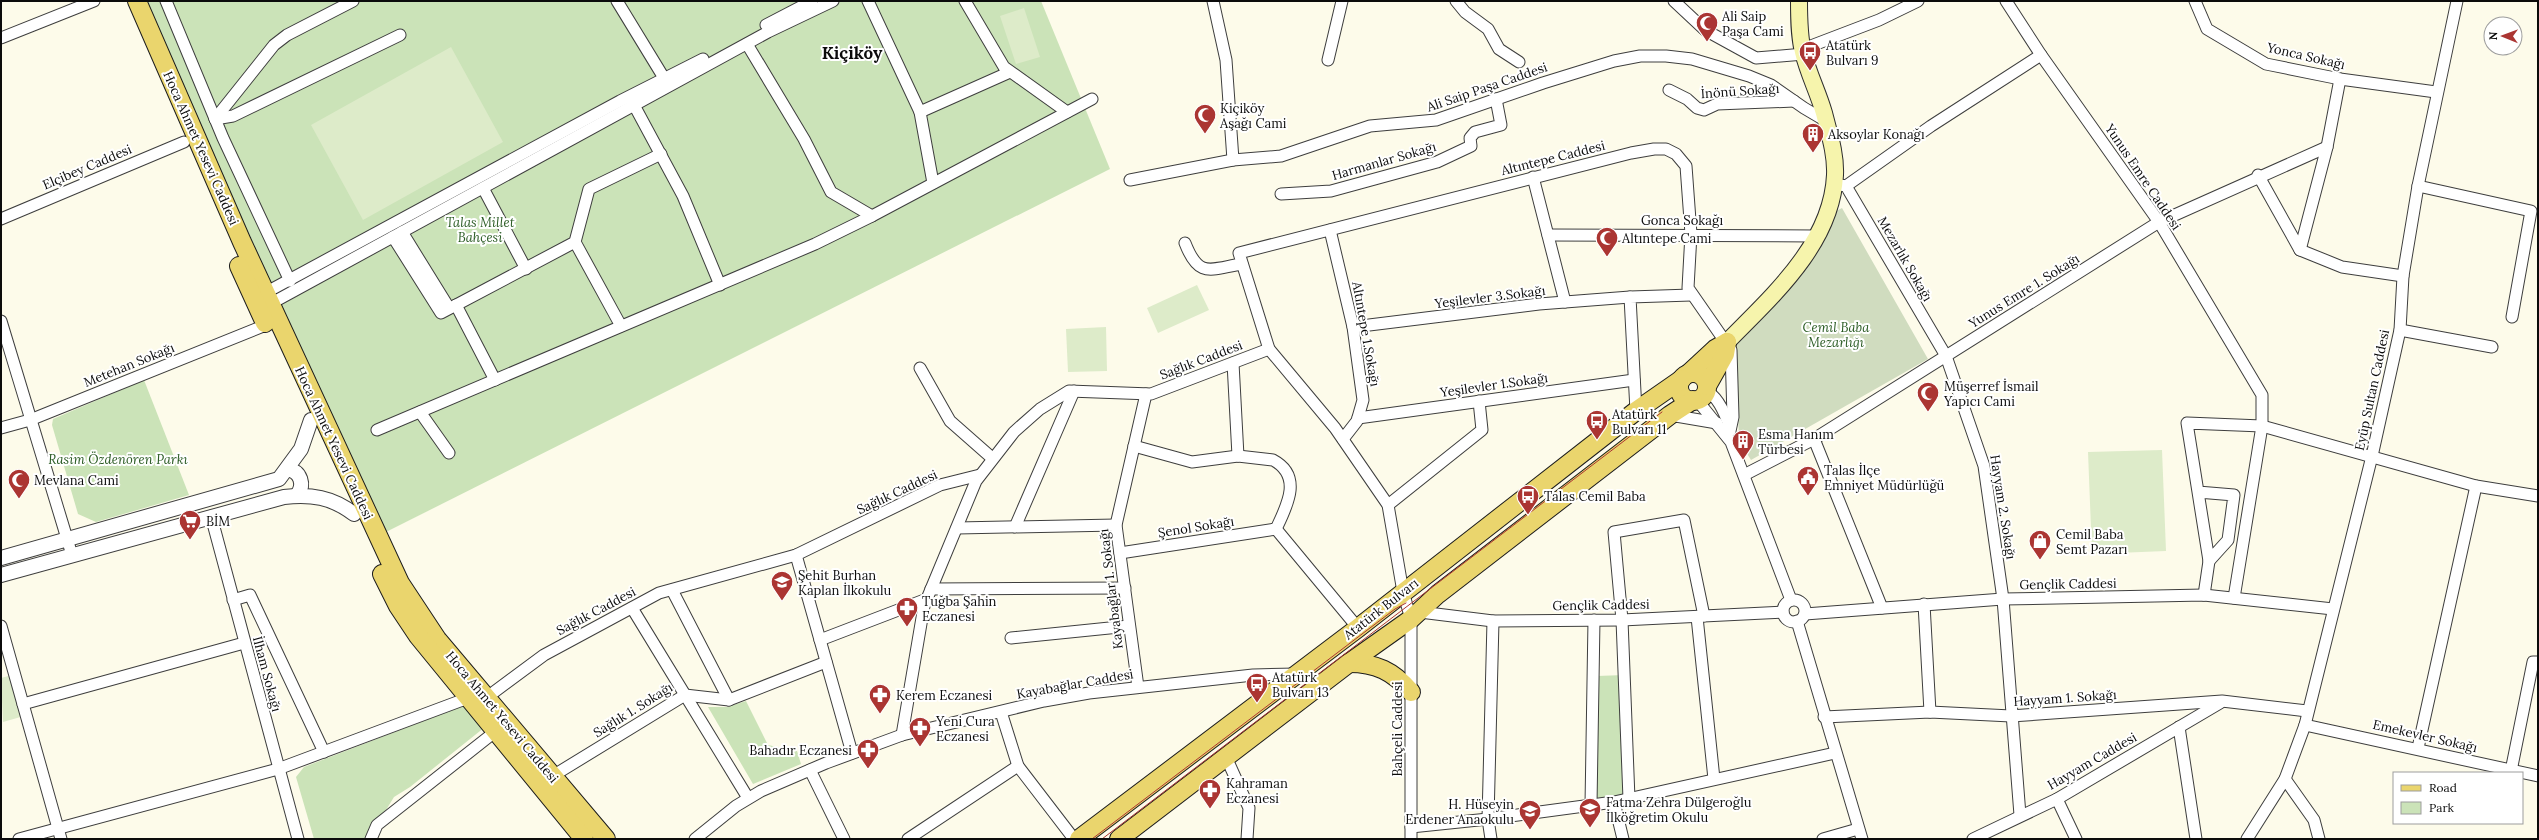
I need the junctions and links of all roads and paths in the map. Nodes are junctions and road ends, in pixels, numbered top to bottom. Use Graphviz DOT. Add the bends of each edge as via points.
graph roads {
  1 [pos="94,1"];
  2 [pos="124,1"];
  3 [pos="137,1"];
  4 [pos="166,1"];
  5 [pos="352,1"];
  6 [pos="617,1"];
  7 [pos="812,1"];
  8 [pos="833,1"];
  9 [pos="868,1"];
  10 [pos="965,1"];
  11 [pos="1213,1"];
  12 [pos="1342,1"];
  13 [pos="1456,1"];
  14 [pos="1674,1"];
  15 [pos="1799,1"];
  16 [pos="1918,1"];
  17 [pos="2006,1"];
  18 [pos="2195,1"];
  19 [pos="2457,1"];
  20 [pos="400,35"];
  21 [pos="1,38"];
  22 [pos="746,44"];
  23 [pos="1803,51"];
  24 [pos="2041,56"];
  25 [pos="1328,60"];
  26 [pos="1519,62"];
  27 [pos="1010,72"];
  28 [pos="664,78"];
  29 [pos="2340,79"];
  30 [pos="1670,90"];
  31 [pos="2436,92"];
  32 [pos="1092,99"];
  33 [pos="1496,99"];
  34 [pos="1794,101"];
  35 [pos="634,105"];
  36 [pos="920,112"];
  37 [pos="1067,112"];
  38 [pos="214,119"];
  39 [pos="1826,121"];
  40 [pos="184,142"];
  41 [pos="2327,147"];
  42 [pos="660,154"];
  43 [pos="1233,160"];
  44 [pos="2258,176"];
  45 [pos="1533,177"];
  46 [pos="1130,180"];
  47 [pos="934,183"];
  48 [pos="1840,185"];
  49 [pos="2418,186"];
  50 [pos="483,188"];
  51 [pos="1281,194"];
  52 [pos="872,216"];
  53 [pos="1,219"];
  54 [pos="2159,222"];
  55 [pos="1330,230"];
  56 [pos="398,234"];
  57 [pos="1548,234"];
  58 [pos="1691,234"];
  59 [pos="1816,236"];
  60 [pos="575,242"];
  61 [pos="1186,243"];
  62 [pos="2300,250"];
  63 [pos="1241,258"];
  64 [pos="526,269"];
  65 [pos="2403,276"];
  66 [pos="290,281"];
  67 [pos="720,285"];
  68 [pos="1691,295"];
  69 [pos="1630,297"];
  70 [pos="268,299"];
  71 [pos="1565,302"];
  72 [pos="453,306"];
  73 [pos="2512,317"];
  74 [pos="1,321"];
  75 [pos="266,325"];
  76 [pos="621,326"];
  77 [pos="1353,327"];
  78 [pos="2400,330"];
  79 [pos="1727,342"];
  80 [pos="2492,347"];
  81 [pos="1269,349"];
  82 [pos="1946,356"];
  83 [pos="1233,363"];
  84 [pos="920,368"];
  85 [pos="1685,376"];
  86 [pos="495,380"];
  87 [pos="1634,380"];
  88 [pos="1074,391"];
  89 [pos="1146,394"];
  90 [pos="1701,394"];
  91 [pos="1479,401"];
  92 [pos="1636,411"];
  93 [pos="420,412"];
  94 [pos="1670,415"];
  95 [pos="1358,418"];
  96 [pos="30,420"];
  97 [pos="311,420"];
  98 [pos="1718,423"];
  99 [pos="2262,426"];
  100 [pos="1,428"];
  101 [pos="378,430"];
  102 [pos="1730,431"];
  103 [pos="1343,439"];
  104 [pos="1814,439"];
  105 [pos="1731,442"];
  106 [pos="1134,446"];
  107 [pos="449,453"];
  108 [pos="1238,456"];
  109 [pos="2372,456"];
  110 [pos="992,458"];
  111 [pos="287,470"];
  112 [pos="980,475"];
  113 [pos="1744,475"];
  114 [pos="2476,486"];
  115 [pos="2198,492"];
  116 [pos="296,495"];
  117 [pos="2538,496"];
  118 [pos="1388,505"];
  119 [pos="354,514"];
  120 [pos="211,516"];
  121 [pos="1116,525"];
  122 [pos="1015,527"];
  123 [pos="957,528"];
  124 [pos="1276,529"];
  125 [pos="66,539"];
  126 [pos="1120,553"];
  127 [pos="72,554"];
  128 [pos="796,555"];
  129 [pos="1,558"];
  130 [pos="2209,561"];
  131 [pos="1,575"];
  132 [pos="1125,588"];
  133 [pos="672,590"];
  134 [pos="1403,592"];
  135 [pos="929,594"];
  136 [pos="2204,595"];
  137 [pos="2003,598"];
  138 [pos="2234,598"];
  139 [pos="233,600"];
  140 [pos="1791,600"];
  141 [pos="1924,604"];
  142 [pos="632,608"];
  143 [pos="1882,608"];
  144 [pos="2333,609"];
  145 [pos="1783,612"];
  146 [pos="1415,615"];
  147 [pos="1700,616"];
  148 [pos="1801,618"];
  149 [pos="1594,620"];
  150 [pos="1622,620"];
  151 [pos="1492,621"];
  152 [pos="1,626"];
  153 [pos="1130,626"];
  154 [pos="1358,628"];
  155 [pos="1011,638"];
  156 [pos="820,640"];
  157 [pos="244,644"];
  158 [pos="826,662"];
  159 [pos="2538,662"];
  160 [pos="1349,663"];
  161 [pos="1297,674"];
  162 [pos="1138,687"];
  163 [pos="1411,692"];
  164 [pos="685,694"];
  165 [pos="477,698"];
  166 [pos="729,700"];
  167 [pos="2222,701"];
  168 [pos="23,704"];
  169 [pos="2307,711"];
  170 [pos="1001,712"];
  171 [pos="1930,712"];
  172 [pos="2011,716"];
  173 [pos="1824,717"];
  174 [pos="2305,725"];
  175 [pos="2179,727"];
  176 [pos="496,731"];
  177 [pos="902,735"];
  178 [pos="2418,748"];
  179 [pos="324,752"];
  180 [pos="852,753"];
  181 [pos="1835,753"];
  182 [pos="1226,757"];
  183 [pos="1018,766"];
  184 [pos="278,769"];
  185 [pos="810,770"];
  186 [pos="2511,771"];
  187 [pos="2516,772"];
  188 [pos="2523,773"];
  189 [pos="551,776"];
  190 [pos="2538,776"];
  191 [pos="1714,779"];
  192 [pos="2285,779"];
  193 [pos="748,798"];
  194 [pos="2057,798"];
  195 [pos="1629,799"];
  196 [pos="1614,802"];
  197 [pos="1591,805"];
  198 [pos="2020,815"];
  199 [pos="1488,819"];
  200 [pos="1411,826"];
  201 [pos="58,828"];
  202 [pos="1860,834"];
  203 [pos="1124,837"];
  204 [pos="19,839"];
  205 [pos="61,839"];
  206 [pos="298,839"];
  207 [pos="371,839"];
  208 [pos="584,839"];
  209 [pos="606,839"];
  210 [pos="695,839"];
  211 [pos="844,839"];
  212 [pos="908,839"];
  213 [pos="1074,839"];
  214 [pos="1079,839"];
  215 [pos="1247,839"];
  216 [pos="1411,839"];
  217 [pos="1491,839"];
  218 [pos="1623,839"];
  219 [pos="1823,839"];
  220 [pos="1974,839"];
  221 [pos="2076,839"];
  222 [pos="2196,839"];
  223 [pos="2247,839"];
  224 [pos="2318,839"];
  1 -- 21 [label="street"];
  2 -- 40 [label="main road, Hoca Ahmet Yesevi Caddesi"];
  3 -- 70 [label="main road, Hoca Ahmet Yesevi Caddesi"];
  4 -- 38 [label="street"];
  5 -- 38 [label="street" via="287,35 274,45"];
  6 -- 28 [label="street"];
  7 -- 28 [label="street"];
  8 -- 22 [label="street"];
  9 -- 36 [label="street"];
  10 -- 27 [label="street" via="1004,67"];
  11 -- 43 [label="street" via="1226,60"];
  12 -- 25 [label="street"];
  13 -- 26 [label="street" via="1465,12 1488,29 1499,49"];
  14 -- 23 [label="street" via="1705,30 1756,58"];
  15 -- 23 [label="main road, Atatürk Bulvarı"];
  16 -- 23 [label="street"];
  17 -- 24 [label="street, Yunus Emre Caddesi"];
  18 -- 29 [label="street, Yonca Sokağı" via="2207,29 2266,64"];
  19 -- 31 [label="street, Eyüp Sultan Caddesi"];
  20 -- 38 [label="street" via="233,116"];
  22 -- 35 [label="street"];
  22 -- 52 [label="street" via="804,139 831,192"];
  23 -- 39 [label="main road, Atatürk Bulvarı"];
  24 -- 48 [label="street"];
  24 -- 54 [label="street, Yunus Emre Caddesi"];
  27 -- 36 [label="street"];
  27 -- 37 [label="street"];
  28 -- 66 [label="street"];
  29 -- 31 [label="street, Yonca Sokağı"];
  29 -- 41 [label="street"];
  30 -- 34 [label="street, İnönü Sokağı" via="1704,110 1717,104"];
  31 -- 49 [label="street, Eyüp Sultan Caddesi"];
  32 -- 37 [label="street"];
  33 -- 34 [label="street, Ali Saip Paşa Caddesi" via="1614,60 1653,55 1692,59 1727,68 1771,85"];
  33 -- 43 [label="street, Ali Saip Paşa Caddesi" via="1436,120 1370,126 1289,154 1259,160"];
  33 -- 51 [label="street, Harmanlar Sokağı" via="1501,125 1475,132 1470,138 1471,146 1437,162 1331,191"];
  34 -- 39 [label="street, Ali Saip Paşa Caddesi"];
  35 -- 42 [label="street"];
  35 -- 50 [label="street"];
  36 -- 47 [label="street"];
  37 -- 47 [label="street"];
  38 -- 66 [label="street"];
  39 -- 48 [label="main road, Atatürk Bulvarı"];
  40 -- 53 [label="street, Elçibey Caddesi"];
  40 -- 75 [label="main road, Hoca Ahmet Yesevi Caddesi"];
  41 -- 44 [label="street, Yunus Emre 1. Sokağı"];
  41 -- 62 [label="street"];
  42 -- 60 [label="street" via="589,189"];
  42 -- 67 [label="street" via="683,196"];
  43 -- 46 [label="street, Ali Saip Paşa Caddesi"];
  44 -- 54 [label="street, Yunus Emre 1. Sokağı"];
  44 -- 62 [label="street"];
  45 -- 55 [label="street, Altıntepe Caddesi"];
  45 -- 57 [label="street"];
  45 -- 58 [label="street, Altıntepe Caddesi" via="1642,150 1666,149 1676,154 1686,166"];
  47 -- 52 [label="street"];
  48 -- 59 [label="main road, Atatürk Bulvarı"];
  48 -- 82 [label="street, Mezarlık Sokağı"];
  49 -- 65 [label="street, Eyüp Sultan Caddesi"];
  49 -- 73 [label="street" via="2531,211"];
  50 -- 56 [label="street"];
  50 -- 64 [label="street"];
  52 -- 67 [label="street"];
  54 -- 82 [label="street, Yunus Emre 1. Sokağı"];
  54 -- 99 [label="street, Yunus Emre Caddesi" via="2262,395"];
  55 -- 63 [label="street, Altıntepe Caddesi"];
  55 -- 77 [label="street, Altıntepe 1.Sokağı"];
  56 -- 70 [label="street"];
  56 -- 72 [label="street" via="441,313"];
  57 -- 58 [label="street, Gonca Sokağı"];
  57 -- 71 [label="street"];
  58 -- 59 [label="street, Gonca Sokağı"];
  58 -- 68 [label="street, Altıntepe Caddesi" via="1688,288"];
  59 -- 79 [label="main road, Atatürk Bulvarı" via="1780,289"];
  60 -- 64 [label="street"];
  60 -- 76 [label="street"];
  61 -- 63 [label="street, Altıntepe Caddesi" via="1192,261 1200,267 1210,269"];
  62 -- 65 [label="street" via="2342,267"];
  63 -- 81 [label="street"];
  64 -- 72 [label="street"];
  65 -- 78 [label="street, Eyüp Sultan Caddesi"];
  66 -- 70 [label="street"];
  67 -- 76 [label="street"];
  68 -- 69 [label="street, Yeşilevler 3.Sokağı"];
  68 -- 79 [label="street"];
  69 -- 71 [label="street, Yeşilevler 3.Sokağı"];
  69 -- 87 [label="street"];
  70 -- 165 [label="main road, Hoca Ahmet Yesevi Caddesi" via="400,583"];
  71 -- 77 [label="street, Yeşilevler 3.Sokağı"];
  72 -- 86 [label="street"];
  74 -- 96 [label="street"];
  75 -- 96 [label="street, Metehan Sokağı"];
  75 -- 97 [label="main road, Hoca Ahmet Yesevi Caddesi"];
  76 -- 86 [label="street"];
  77 -- 95 [label="street, Altıntepe 1.Sokağı" via="1363,400"];
  78 -- 80 [label="street"];
  78 -- 109 [label="street, Eyüp Sultan Caddesi"];
  79 -- 85 [label="main road, Atatürk Bulvarı" via="1715,349"];
  79 -- 90 [label="main road, Atatürk Bulvarı" via="1725,354"];
  79 -- 102 [label="street" via="1732,355 1733,417"];
  81 -- 83 [label="street, Sağlık Caddesi"];
  81 -- 103 [label="street"];
  82 -- 104 [label="street, Yunus Emre 1. Sokağı"];
  82 -- 137 [label="street, Hayyam 2. Sokağı" via="1984,466"];
  83 -- 89 [label="street, Sağlık Caddesi"];
  83 -- 108 [label="street"];
  84 -- 110 [label="street" via="950,421"];
  85 -- 90 [label="main road" via="1700,375"];
  85 -- 90 [label="main road" via="1679,386 1686,399"];
  85 -- 92 [label="main road, Atatürk Bulvarı"];
  86 -- 93 [label="street"];
  87 -- 91 [label="street, Yeşilevler 1.Sokağı"];
  87 -- 92 [label="street"];
  88 -- 89 [label="street, Sağlık Caddesi"];
  88 -- 110 [label="street, Sağlık Caddesi" via="1054,399 1027,420"];
  88 -- 122 [label="street"];
  89 -- 106 [label="street, Kayabağlar 1. Sokağı"];
  90 -- 94 [label="main road, Atatürk Bulvarı"];
  90 -- 98 [label="street"];
  90 -- 102 [label="street" via="1713,395 1725,415"];
  91 -- 95 [label="street, Yeşilevler 1.Sokağı"];
  91 -- 118 [label="street" via="1482,430"];
  92 -- 134 [label="main road, Atatürk Bulvarı"];
  93 -- 101 [label="street"];
  93 -- 107 [label="street"];
  94 -- 98 [label="street"];
  94 -- 146 [label="main road, Atatürk Bulvarı"];
  95 -- 103 [label="street, Altıntepe 1.Sokağı"];
  96 -- 100 [label="street, Metehan Sokağı"];
  96 -- 125 [label="street"];
  97 -- 111 [label="street" via="301,448"];
  97 -- 119 [label="main road, Hoca Ahmet Yesevi Caddesi"];
  98 -- 105 [label="street"];
  99 -- 109 [label="street"];
  99 -- 115 [label="street" via="2187,423"];
  99 -- 138 [label="street, Yunus Emre Caddesi"];
  102 -- 105 [label="street"];
  103 -- 118 [label="street"];
  104 -- 113 [label="street, Yunus Emre 1. Sokağı"];
  104 -- 143 [label="street"];
  105 -- 113 [label="street"];
  106 -- 108 [label="street" via="1192,462"];
  106 -- 121 [label="street, Kayabağlar 1. Sokağı"];
  108 -- 124 [label="street" via="1273,460 1286,471 1290,484 1290,499"];
  109 -- 114 [label="street"];
  109 -- 144 [label="street, Eyüp Sultan Caddesi"];
  110 -- 112 [label="street, Sağlık Caddesi"];
  111 -- 116 [label="street" via="297,474 301,481 301,489"];
  111 -- 125 [label="street" via="279,479"];
  112 -- 123 [label="street"];
  112 -- 128 [label="street, Sağlık Caddesi" via="940,485"];
  113 -- 140 [label="street"];
  114 -- 117 [label="street"];
  114 -- 178 [label="street"];
  115 -- 130 [label="street"];
  115 -- 130 [label="street" via="2234,494 2228,540"];
  116 -- 119 [label="street" via="330,500"];
  116 -- 120 [label="street"];
  118 -- 134 [label="street"];
  119 -- 165 [label="main road, Hoca Ahmet Yesevi Caddesi" via="398,606 418,636"];
  120 -- 127 [label="street"];
  120 -- 139 [label="street, İlham Sokağı"];
  121 -- 122 [label="street"];
  121 -- 126 [label="street, Kayabağlar 1. Sokağı"];
  122 -- 123 [label="street"];
  123 -- 135 [label="street"];
  124 -- 126 [label="street, Şenol Sokağı"];
  124 -- 154 [label="street"];
  125 -- 127 [label="street"];
  125 -- 129 [label="street"];
  126 -- 132 [label="street, Kayabağlar 1. Sokağı"];
  127 -- 131 [label="street"];
  128 -- 133 [label="street, Sağlık Caddesi"];
  128 -- 156 [label="street"];
  130 -- 136 [label="street"];
  132 -- 135 [label="street"];
  132 -- 153 [label="street, Kayabağlar 1. Sokağı"];
  133 -- 142 [label="street, Sağlık Caddesi" via="659,593"];
  133 -- 166 [label="street"];
  134 -- 146 [label="street"];
  134 -- 154 [label="main road, Atatürk Bulvarı"];
  135 -- 156 [label="street"];
  135 -- 177 [label="street"];
  136 -- 137 [label="street, Gençlik Caddesi"];
  136 -- 138 [label="street, Gençlik Caddesi"];
  137 -- 141 [label="street, Gençlik Caddesi"];
  137 -- 172 [label="street, Hayyam 2. Sokağı"];
  138 -- 144 [label="street, Gençlik Caddesi"];
  139 -- 157 [label="street, İlham Sokağı"];
  139 -- 179 [label="street" via="250,596"];
  140 -- 145 [label="street" via="1785,605"];
  140 -- 148 [label="street" via="1802,603"];
  141 -- 143 [label="street, Gençlik Caddesi"];
  141 -- 171 [label="street"];
  142 -- 164 [label="street"];
  142 -- 165 [label="street, Sağlık Caddesi" via="544,655"];
  143 -- 148 [label="street, Gençlik Caddesi"];
  144 -- 169 [label="street, Eyüp Sultan Caddesi"];
  145 -- 147 [label="street, Gençlik Caddesi"];
  145 -- 148 [label="street" via="1790,621"];
  146 -- 151 [label="street, Gençlik Caddesi"];
  146 -- 160 [label="main road, Atatürk Bulvarı"];
  146 -- 163 [label="street, Bahçeli Caddesi"];
  147 -- 150 [label="street, Gençlik Caddesi"];
  147 -- 150 [label="street" via="1684,520 1614,532"];
  147 -- 191 [label="street"];
  148 -- 173 [label="street"];
  149 -- 150 [label="street, Gençlik Caddesi"];
  149 -- 151 [label="street, Gençlik Caddesi"];
  149 -- 197 [label="street"];
  150 -- 195 [label="street"];
  151 -- 199 [label="street"];
  152 -- 168 [label="street"];
  153 -- 155 [label="street"];
  153 -- 162 [label="street, Kayabağlar 1. Sokağı"];
  154 -- 161 [label="main road, Atatürk Bulvarı"];
  156 -- 158 [label="street"];
  157 -- 168 [label="street"];
  157 -- 184 [label="street, İlham Sokağı"];
  158 -- 166 [label="street, Sağlık 1. Sokağı"];
  158 -- 180 [label="street"];
  159 -- 186 [label="street" via="2533,662"];
  160 -- 163 [label="main road" via="1367,663 1384,669 1399,678"];
  160 -- 182 [label="main road, Atatürk Bulvarı"];
  161 -- 162 [label="street, Kayabağlar Caddesi" via="1253,675"];
  161 -- 214 [label="main road, Atatürk Bulvarı"];
  162 -- 170 [label="street, Kayabağlar Caddesi" via="1068,697"];
  163 -- 200 [label="street, Bahçeli Caddesi"];
  164 -- 166 [label="street, Sağlık 1. Sokağı"];
  164 -- 189 [label="street, Sağlık 1. Sokağı"];
  164 -- 193 [label="street"];
  165 -- 176 [label="main road, Hoca Ahmet Yesevi Caddesi"];
  165 -- 179 [label="street, Sağlık Caddesi"];
  165 -- 189 [label="main road, Hoca Ahmet Yesevi Caddesi"];
  167 -- 169 [label="street, Hayyam 1. Sokağı"];
  167 -- 172 [label="street, Hayyam 1. Sokağı"];
  167 -- 175 [label="street, Hayyam Caddesi"];
  168 -- 201 [label="street"];
  169 -- 174 [label="street, Eyüp Sultan Caddesi"];
  170 -- 177 [label="street, Kayabağlar Caddesi"];
  170 -- 183 [label="street"];
  171 -- 172 [label="street, Hayyam 1. Sokağı"];
  171 -- 173 [label="street, Hayyam 1. Sokağı"];
  172 -- 198 [label="street, Hayyam 2. Sokağı"];
  173 -- 181 [label="street"];
  174 -- 178 [label="street, Emekevler Sokağı"];
  174 -- 192 [label="street, Eyüp Sultan Caddesi"];
  175 -- 194 [label="street, Hayyam Caddesi"];
  175 -- 222 [label="street"];
  176 -- 207 [label="street" via="377,825"];
  176 -- 208 [label="main road, Hoca Ahmet Yesevi Caddesi"];
  177 -- 180 [label="street, Kayabağlar Caddesi"];
  178 -- 186 [label="street, Emekevler Sokağı"];
  179 -- 184 [label="street, Sağlık Caddesi"];
  180 -- 185 [label="street, Kayabağlar Caddesi"];
  181 -- 191 [label="street"];
  181 -- 202 [label="street"];
  182 -- 203 [label="main road, Atatürk Bulvarı"];
  182 -- 215 [label="street" via="1249,808"];
  183 -- 212 [label="street"];
  183 -- 213 [label="street"];
  184 -- 201 [label="street, Sağlık Caddesi"];
  184 -- 206 [label="street, İlham Sokağı"];
  185 -- 193 [label="street, Kayabağlar Caddesi"];
  185 -- 211 [label="street"];
  186 -- 187 [label="street, Emekevler Sokağı"];
  188 -- 190 [label="street, Emekevler Sokağı"];
  189 -- 209 [label="main road, Hoca Ahmet Yesevi Caddesi"];
  191 -- 195 [label="street"];
  192 -- 223 [label="street, Eyüp Sultan Caddesi"];
  192 -- 224 [label="street" via="2314,820"];
  193 -- 210 [label="street, Kayabağlar Caddesi"];
  194 -- 198 [label="street, Hayyam Caddesi"];
  194 -- 221 [label="street"];
  195 -- 196 [label="street"];
  196 -- 197 [label="street"];
  196 -- 218 [label="street"];
  197 -- 199 [label="street"];
  198 -- 220 [label="street, Hayyam Caddesi"];
  199 -- 200 [label="street"];
  199 -- 217 [label="street"];
  200 -- 216 [label="street, Bahçeli Caddesi"];
  201 -- 204 [label="street, Sağlık Caddesi"];
  201 -- 205 [label="street"];
  202 -- 219 [label="street"];
}
